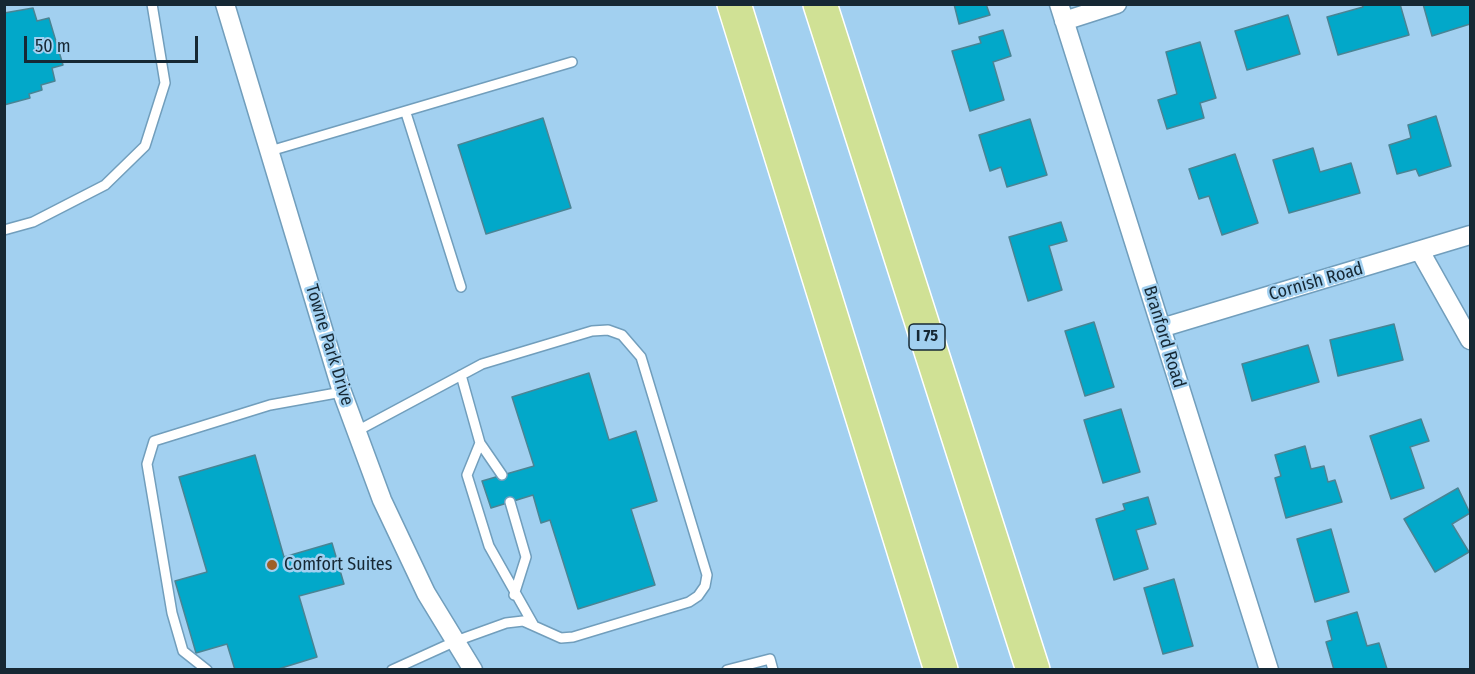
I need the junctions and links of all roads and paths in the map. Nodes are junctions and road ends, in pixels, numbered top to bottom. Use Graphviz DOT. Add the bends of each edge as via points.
graph roads {
  1 [pos="153,4"];
  2 [pos="225,4"];
  3 [pos="734,4"];
  4 [pos="820,4"];
  5 [pos="1117,4"];
  6 [pos="1062,13"];
  7 [pos="573,62"];
  8 [pos="406,112"];
  9 [pos="270,151"];
  10 [pos="4,230"];
  11 [pos="1470,235"];
  12 [pos="1420,251"];
  13 [pos="461,287"];
  14 [pos="1161,327"];
  15 [pos="1470,340"];
  16 [pos="461,375"];
  17 [pos="342,392"];
  18 [pos="357,431"];
  19 [pos="480,443"];
  20 [pos="502,475"];
  21 [pos="510,502"];
  22 [pos="903,551"];
  23 [pos="514,595"];
  24 [pos="533,624"];
  25 [pos="456,641"];
  26 [pos="207,669"];
  27 [pos="392,669"];
  28 [pos="473,669"];
  29 [pos="727,669"];
  30 [pos="772,669"];
  31 [pos="930,669"];
  32 [pos="941,669"];
  33 [pos="1033,669"];
  34 [pos="1269,669"];
  1 -- 10 [label="lane" via="165,83 145,146 105,185 33,222"];
  2 -- 9 [label="street, Towne Park Drive"];
  3 -- 22 [label="highway"];
  4 -- 33 [label="highway, I 75"];
  5 -- 6 [label="street"];
  6 -- 14 [label="street, Branford Road"];
  7 -- 8 [label="lane"];
  8 -- 9 [label="lane"];
  8 -- 13 [label="lane"];
  9 -- 17 [label="street, Towne Park Drive"];
  11 -- 12 [label="street, Cornish Road"];
  12 -- 14 [label="street, Cornish Road"];
  12 -- 15 [label="street"];
  14 -- 34 [label="street, Branford Road"];
  16 -- 18 [label="lane"];
  16 -- 19 [label="lane"];
  16 -- 24 [label="lane" via="482,364 592,331 608,330 622,335 641,357 706,575 702,591 689,602 573,637 561,638"];
  17 -- 18 [label="street, Towne Park Drive"];
  17 -- 26 [label="lane" via="270,405 154,441 147,464 172,613 183,651"];
  18 -- 25 [label="street, Towne Park Drive" via="382,500 426,593"];
  19 -- 20 [label="lane"];
  19 -- 23 [label="lane" via="467,475 489,546"];
  21 -- 23 [label="lane" via="526,557"];
  22 -- 31 [label="highway"];
  22 -- 32 [label="highway"];
  23 -- 24 [label="lane"];
  24 -- 25 [label="lane" via="506,623"];
  25 -- 27 [label="lane"];
  25 -- 28 [label="street, Towne Park Drive"];
  29 -- 30 [label="lane" via="770,659"];
}
